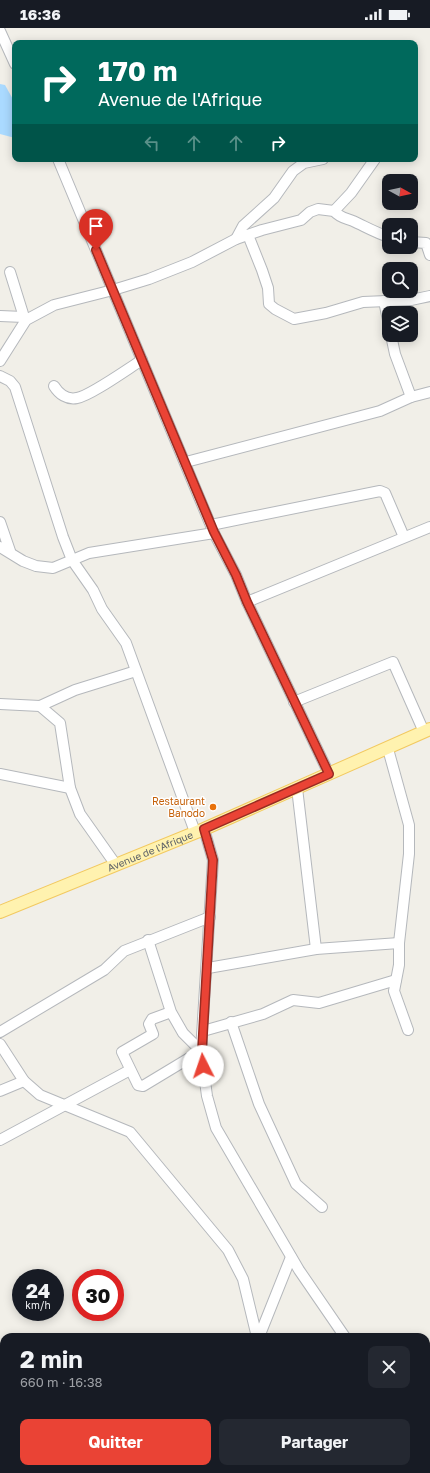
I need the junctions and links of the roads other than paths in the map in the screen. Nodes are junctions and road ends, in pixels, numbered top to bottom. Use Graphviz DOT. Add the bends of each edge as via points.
graph roads {
  1 [pos="0,31"];
  2 [pos="12,57"];
  3 [pos="59,162"];
  4 [pos="309,162"];
  5 [pos="373,162"];
  6 [pos="334,211"];
  7 [pos="248,235"];
  8 [pos="382,235"];
  9 [pos="236,239"];
  10 [pos="418,242"];
  11 [pos="430,255"];
  12 [pos="10,272"];
  13 [pos="113,290"];
  14 [pos="430,296"];
  15 [pos="384,301"];
  16 [pos="385,306"];
  17 [pos="0,316"];
  18 [pos="25,318"];
  19 [pos="392,342"];
  20 [pos="142,360"];
  21 [pos="0,361"];
  22 [pos="0,376"];
  23 [pos="54,386"];
  24 [pos="430,392"];
  25 [pos="411,397"];
  26 [pos="186,462"];
  27 [pos="0,522"];
  28 [pos="430,527"];
  29 [pos="213,529"];
  30 [pos="404,537"];
  31 [pos="0,547"];
  32 [pos="10,552"];
  33 [pos="72,560"];
  34 [pos="247,602"];
  35 [pos="136,671"];
  36 [pos="294,702"];
  37 [pos="0,704"];
  38 [pos="40,706"];
  39 [pos="427,731"];
  40 [pos="388,750"];
  41 [pos="0,774"];
  42 [pos="329,774"];
  43 [pos="70,788"];
  44 [pos="297,788"];
  45 [pos="200,831"];
  46 [pos="116,865"];
  47 [pos="0,912"];
  48 [pos="210,917"];
  49 [pos="148,940"];
  50 [pos="398,943"];
  51 [pos="316,948"];
  52 [pos="208,968"];
  53 [pos="396,980"];
  54 [pos="171,1012"];
  55 [pos="231,1022"];
  56 [pos="408,1030"];
  57 [pos="203,1031"];
  58 [pos="0,1032"];
  59 [pos="0,1044"];
  60 [pos="202,1051"];
  61 [pos="130,1070"];
  62 [pos="24,1081"];
  63 [pos="0,1091"];
  64 [pos="65,1106"];
  65 [pos="0,1140"];
  66 [pos="322,1207"];
  67 [pos="291,1257"];
  68 [pos="257,1333"];
  69 [pos="260,1333"];
  70 [pos="342,1333"];
  1 -- 2 [label="street"];
  3 -- 13 [label="street"];
  4 -- 9 [label="street" via="293,171 274,198 243,226"];
  5 -- 6 [label="street" via="351,193"];
  6 -- 7 [label="street" via="318,209 301,220"];
  6 -- 8 [label="street" via="338,216"];
  7 -- 9 [label="street"];
  7 -- 15 [label="street" via="268,288 269,304 289,318 294,320 363,302"];
  9 -- 13 [label="street" via="192,262"];
  10 -- 11 [label="street" via="426,243"];
  12 -- 18 [label="street"];
  13 -- 18 [label="street" via="54,305"];
  13 -- 20 [label="street"];
  14 -- 15 [label="street"];
  15 -- 16 [label="street"];
  17 -- 18 [label="street"];
  18 -- 21 [label="street"];
  19 -- 25 [label="street"];
  20 -- 23 [label="street" via="76,399 64,396"];
  20 -- 26 [label="street"];
  22 -- 33 [label="street" via="15,387"];
  24 -- 25 [label="street"];
  25 -- 26 [label="street" via="380,411"];
  26 -- 29 [label="street"];
  27 -- 32 [label="street"];
  28 -- 30 [label="street"];
  29 -- 30 [label="street" via="382,491 386,493 393,506"];
  29 -- 33 [label="street" via="89,553"];
  29 -- 34 [label="street"];
  30 -- 34 [label="street"];
  31 -- 32 [label="street"];
  32 -- 33 [label="street" via="36,566 52,568"];
  33 -- 35 [label="street" via="126,643"];
  34 -- 36 [label="street"];
  35 -- 38 [label="street" via="75,690"];
  35 -- 45 [label="street"];
  36 -- 39 [label="street" via="393,662"];
  36 -- 42 [label="street"];
  37 -- 38 [label="street"];
  38 -- 43 [label="street" via="60,723"];
  39 -- 40 [label="main road, Avenue de l'Afrique"];
  40 -- 42 [label="main road, Avenue de l'Afrique"];
  40 -- 50 [label="street" via="409,824 410,854"];
  41 -- 43 [label="street"];
  42 -- 44 [label="main road, Avenue de l'Afrique"];
  43 -- 46 [label="street" via="80,814"];
  44 -- 45 [label="main road, Avenue de l'Afrique"];
  44 -- 51 [label="street"];
  45 -- 46 [label="main road, Avenue de l'Afrique"];
  45 -- 48 [label="street" via="213,860"];
  46 -- 47 [label="main road, Avenue de l'Afrique"];
  48 -- 49 [label="street"];
  48 -- 52 [label="street"];
  49 -- 54 [label="street"];
  49 -- 58 [label="street" via="124,951 104,970"];
  50 -- 51 [label="street"];
  50 -- 53 [label="street" via="399,965"];
  51 -- 52 [label="street"];
  52 -- 57 [label="street"];
  53 -- 55 [label="street" via="319,1003 293,1000 263,1014"];
  53 -- 56 [label="street" via="394,991"];
  54 -- 60 [label="street" via="183,1033"];
  54 -- 61 [label="street" via="152,1019 149,1024 153,1034 122,1052"];
  55 -- 57 [label="street"];
  55 -- 66 [label="street" via="259,1104 296,1184"];
  57 -- 60 [label="street"];
  59 -- 62 [label="street"];
  60 -- 61 [label="street" via="143,1086 138,1086"];
  60 -- 67 [label="street" via="207,1096 216,1128"];
  61 -- 64 [label="street"];
  62 -- 63 [label="street"];
  62 -- 64 [label="street" via="40,1095"];
  64 -- 65 [label="street"];
  64 -- 68 [label="street" via="130,1132 228,1250 243,1279"];
  67 -- 69 [label="street"];
  67 -- 70 [label="street"];
}
